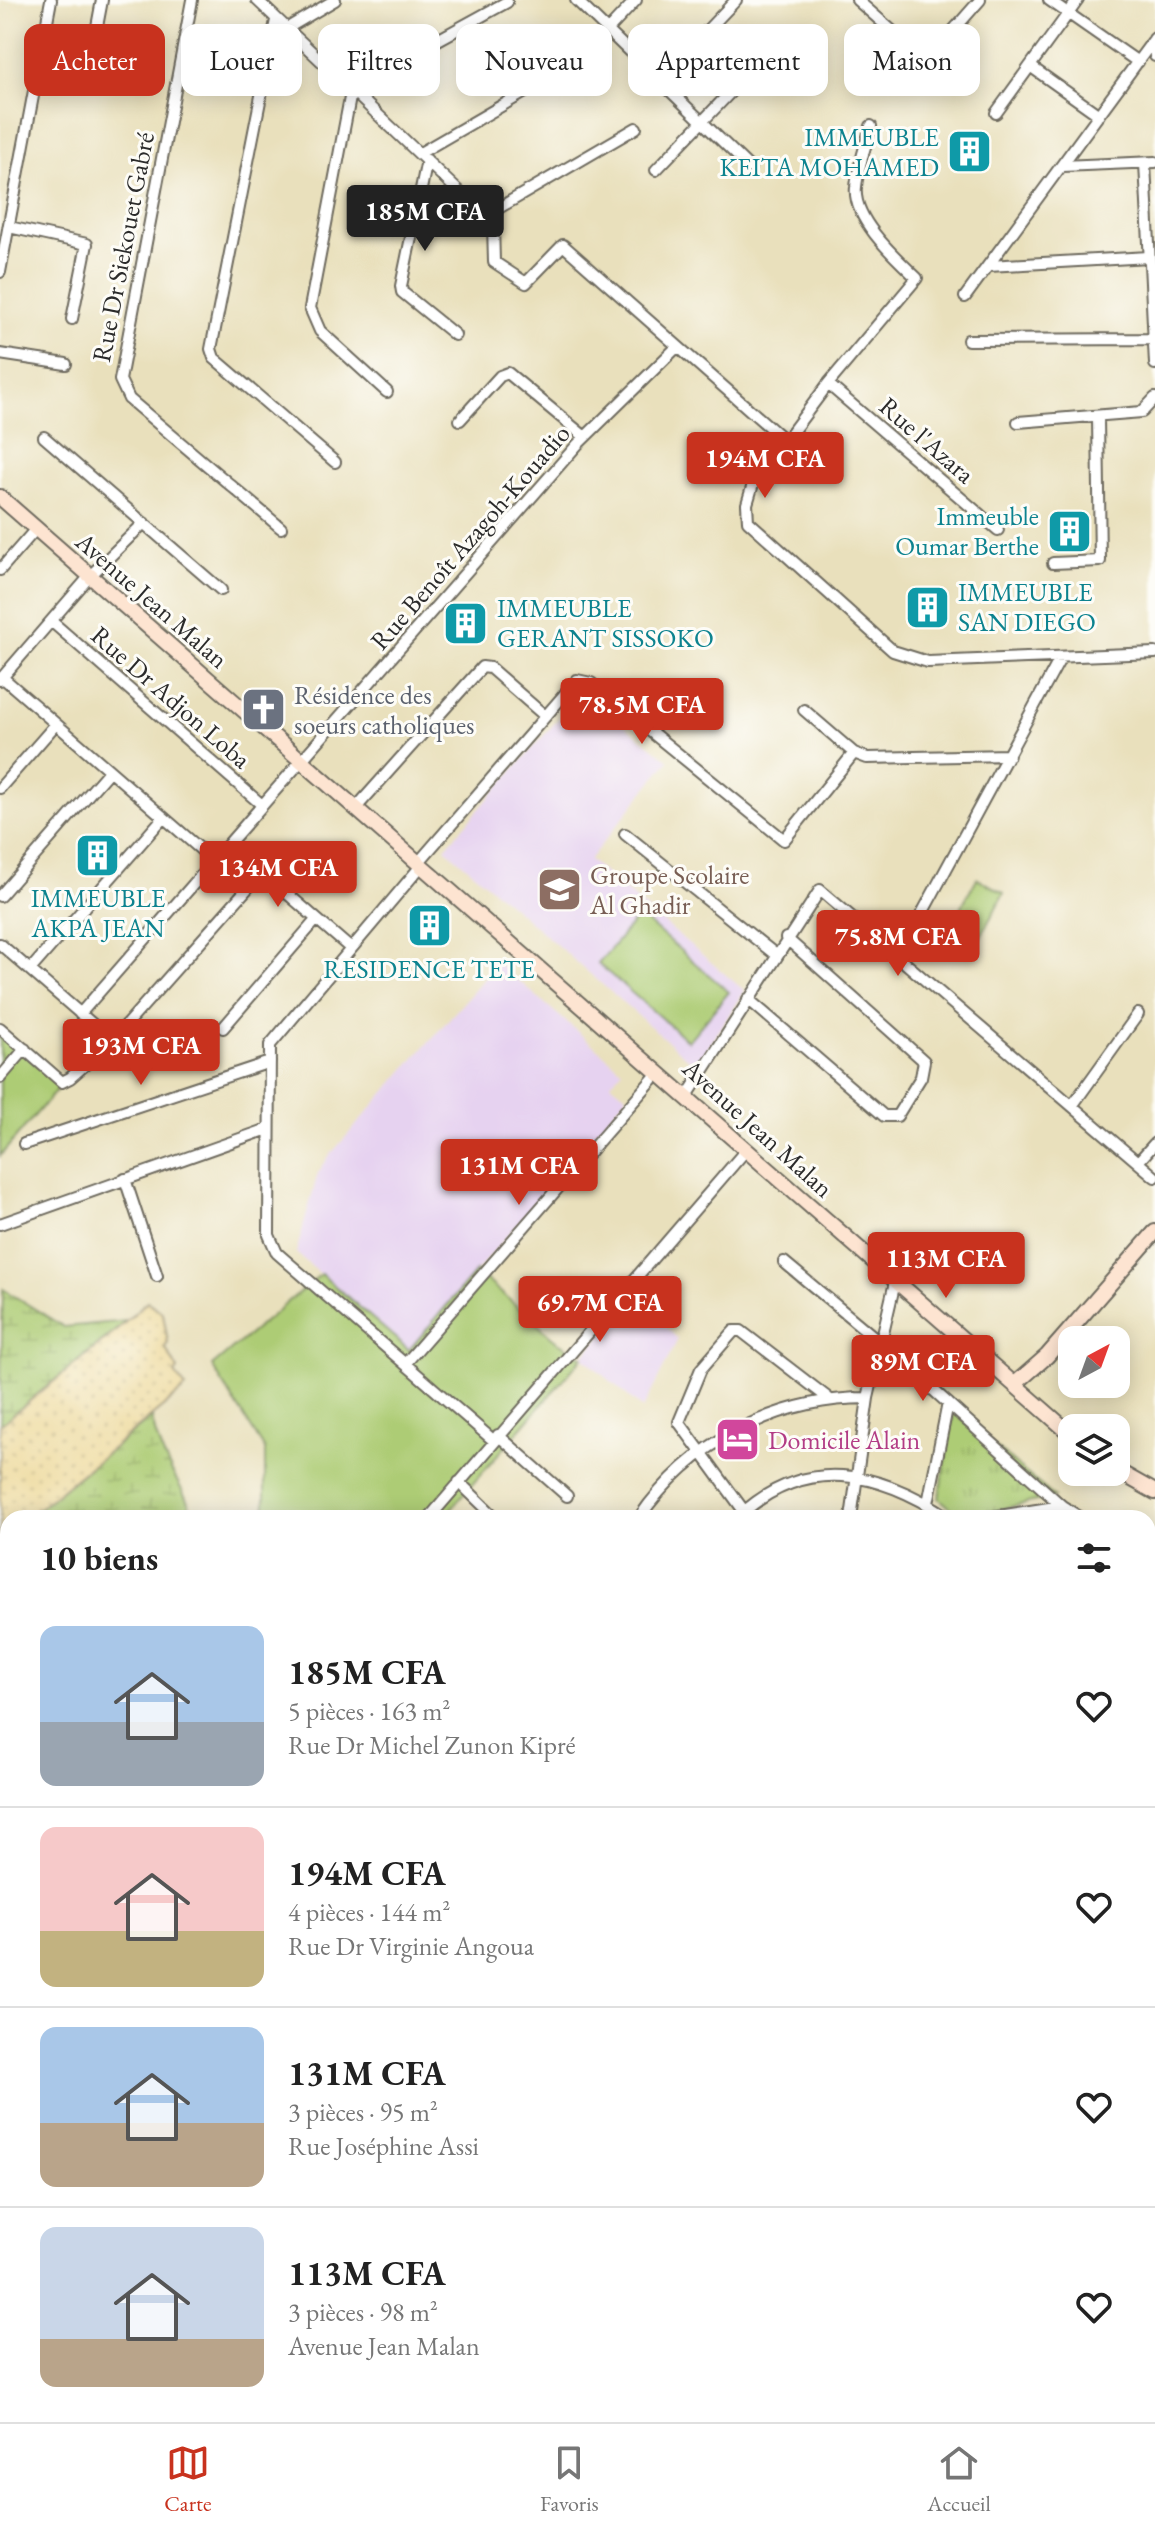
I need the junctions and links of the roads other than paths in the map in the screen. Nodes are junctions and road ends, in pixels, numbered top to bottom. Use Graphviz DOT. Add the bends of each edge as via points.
graph roads {
  1 [pos="51,0"];
  2 [pos="102,0"];
  3 [pos="192,0"];
  4 [pos="257,0"];
  5 [pos="335,0"];
  6 [pos="576,0"];
  7 [pos="636,0"];
  8 [pos="736,0"];
  9 [pos="857,0"];
  10 [pos="980,0"];
  11 [pos="1049,0"];
  12 [pos="1078,0"];
  13 [pos="507,2"];
  14 [pos="1068,14"];
  15 [pos="276,20"];
  16 [pos="98,24"];
  17 [pos="280,24"];
  18 [pos="294,24"];
  19 [pos="602,24"];
  20 [pos="713,24"];
  21 [pos="612,26"];
  22 [pos="612,34"];
  23 [pos="1155,38"];
  24 [pos="440,39"];
  25 [pos="302,43"];
  26 [pos="628,49"];
  27 [pos="1155,56"];
  28 [pos="318,57"];
  29 [pos="1138,62"];
  30 [pos="1030,66"];
  31 [pos="350,96"];
  32 [pos="361,96"];
  33 [pos="521,96"];
  34 [pos="676,96"];
  35 [pos="727,96"];
  36 [pos="996,113"];
  37 [pos="1099,115"];
  38 [pos="702,122"];
  39 [pos="871,126"];
  40 [pos="636,128"];
  41 [pos="423,156"];
  42 [pos="1150,162"];
  43 [pos="1062,166"];
  44 [pos="750,168"];
  45 [pos="656,170"];
  46 [pos="485,216"];
  47 [pos="9,227"];
  48 [pos="1149,257"];
  49 [pos="989,266"];
  50 [pos="0,272"];
  51 [pos="965,297"];
  52 [pos="72,319"];
  53 [pos="455,335"];
  54 [pos="1152,339"];
  55 [pos="968,340"];
  56 [pos="677,347"];
  57 [pos="0,354"];
  58 [pos="66,364"];
  59 [pos="1155,364"];
  60 [pos="828,384"];
  61 [pos="387,392"];
  62 [pos="1155,398"];
  63 [pos="1098,418"];
  64 [pos="460,420"];
  65 [pos="1018,422"];
  66 [pos="44,437"];
  67 [pos="585,437"];
  68 [pos="784,440"];
  69 [pos="335,462"];
  70 [pos="1,500"];
  71 [pos="144,523"];
  72 [pos="281,528"];
  73 [pos="35,530"];
  74 [pos="998,530"];
  75 [pos="1053,563"];
  76 [pos="0,570"];
  77 [pos="89,577"];
  78 [pos="221,590"];
  79 [pos="51,621"];
  80 [pos="1155,653"];
  81 [pos="1061,657"];
  82 [pos="1,679"];
  83 [pos="804,710"];
  84 [pos="545,716"];
  85 [pos="56,724"];
  86 [pos="854,753"];
  87 [pos="1009,755"];
  88 [pos="302,761"];
  89 [pos="109,771"];
  90 [pos="0,788"];
  91 [pos="262,805"];
  92 [pos="355,809"];
  93 [pos="163,818"];
  94 [pos="625,834"];
  95 [pos="230,844"];
  96 [pos="214,861"];
  97 [pos="419,865"];
  98 [pos="262,872"];
  99 [pos="0,896"];
  100 [pos="316,920"];
  101 [pos="789,941"];
  102 [pos="0,944"];
  103 [pos="350,948"];
  104 [pos="776,955"];
  105 [pos="899,956"];
  106 [pos="30,970"];
  107 [pos="751,1001"];
  108 [pos="80,1014"];
  109 [pos="1138,1014"];
  110 [pos="0,1028"];
  111 [pos="223,1028"];
  112 [pos="112,1041"];
  113 [pos="25,1049"];
  114 [pos="270,1062"];
  115 [pos="659,1072"];
  116 [pos="0,1078"];
  117 [pos="687,1096"];
  118 [pos="1072,1106"];
  119 [pos="268,1129"];
  120 [pos="1155,1143"];
  121 [pos="24,1144"];
  122 [pos="746,1150"];
  123 [pos="1138,1162"];
  124 [pos="1155,1177"];
  125 [pos="125,1179"];
  126 [pos="0,1224"];
  127 [pos="1155,1232"];
  128 [pos="784,1262"];
  129 [pos="157,1276"];
  130 [pos="895,1282"];
  131 [pos="880,1342"];
  132 [pos="405,1364"];
  133 [pos="1015,1384"];
  134 [pos="828,1398"];
  135 [pos="868,1398"];
  136 [pos="948,1403"];
  137 [pos="1058,1422"];
  138 [pos="496,1438"];
  139 [pos="702,1452"];
  140 [pos="858,1476"];
  141 [pos="1130,1478"];
  142 [pos="459,1482"];
  143 [pos="1155,1492"];
  144 [pos="567,1496"];
  145 [pos="928,1503"];
  146 [pos="1062,1506"];
  147 [pos="436,1510"];
  148 [pos="488,1510"];
  149 [pos="645,1510"];
  150 [pos="738,1510"];
  151 [pos="746,1510"];
  152 [pos="852,1510"];
  153 [pos="938,1510"];
  154 [pos="1037,1510"];
  155 [pos="1068,1510"];
  1 -- 47 [label="street"];
  2 -- 16 [label="street"];
  3 -- 72 [label="street, Rue Dr Siekouet Gabré" via="120,380 129,399"];
  4 -- 15 [label="street"];
  5 -- 18 [label="street"];
  6 -- 19 [label="street"];
  7 -- 21 [label="street"];
  8 -- 20 [label="street"];
  9 -- 10 [label="street" via="929,58"];
  11 -- 14 [label="street"];
  12 -- 14 [label="street"];
  13 -- 24 [label="street"];
  14 -- 29 [label="street"];
  14 -- 30 [label="street"];
  15 -- 17 [label="street"];
  15 -- 69 [label="street" via="211,349 214,358"];
  22 -- 26 [label="street"];
  23 -- 27 [label="street"];
  23 -- 29 [label="street"];
  25 -- 28 [label="street"];
  29 -- 37 [label="street"];
  30 -- 36 [label="street"];
  30 -- 37 [label="street"];
  31 -- 61 [label="street" via="310,308 320,331"];
  32 -- 41 [label="street"];
  33 -- 41 [label="street"];
  34 -- 38 [label="street"];
  35 -- 38 [label="street"];
  37 -- 43 [label="street"];
  38 -- 44 [label="street"];
  38 -- 45 [label="street"];
  39 -- 60 [label="street" via="855,189 859,206 883,246 917,278"];
  40 -- 46 [label="street"];
  41 -- 46 [label="street"];
  41 -- 53 [label="street" via="402,292"];
  42 -- 43 [label="street"];
  42 -- 48 [label="street"];
  43 -- 49 [label="street"];
  46 -- 56 [label="street" via="493,224 494,262 526,283 563,245"];
  47 -- 50 [label="street"];
  47 -- 52 [label="street" via="87,244"];
  48 -- 49 [label="street"];
  48 -- 54 [label="street"];
  49 -- 51 [label="street"];
  54 -- 55 [label="street"];
  54 -- 59 [label="street"];
  56 -- 67 [label="street, Rue Benoît Azagoh-Kouadio"];
  56 -- 68 [label="street"];
  57 -- 58 [label="street"];
  60 -- 68 [label="street"];
  60 -- 74 [label="street, Rue l'Azara"];
  62 -- 63 [label="street" via="1142,412"];
  63 -- 65 [label="street"];
  63 -- 75 [label="street" via="1100,561"];
  64 -- 67 [label="street" via="508,373"];
  66 -- 71 [label="street"];
  67 -- 88 [label="street, Rue Benoît Azagoh-Kouadio"];
  68 -- 81 [label="street" via="753,484 748,521 893,651 928,662"];
  70 -- 73 [label="main road, Avenue Jean Malan"];
  71 -- 77 [label="street"];
  71 -- 78 [label="street"];
  73 -- 76 [label="street"];
  73 -- 77 [label="main road, Avenue Jean Malan"];
  77 -- 79 [label="street"];
  77 -- 88 [label="main road, Avenue Jean Malan"];
  79 -- 82 [label="street"];
  79 -- 91 [label="street, Rue Dr Adjon Loba"];
  80 -- 81 [label="street"];
  81 -- 87 [label="street"];
  82 -- 85 [label="street"];
  83 -- 86 [label="street"];
  84 -- 86 [label="street" via="577,680 584,679 784,840"];
  84 -- 92 [label="street" via="490,668 482,667"];
  84 -- 97 [label="street"];
  85 -- 89 [label="street"];
  85 -- 90 [label="street"];
  86 -- 87 [label="street" via="867,758"];
  87 -- 105 [label="street"];
  88 -- 91 [label="street, Rue Benoît Azagoh-Kouadio"];
  88 -- 92 [label="main road, Avenue Jean Malan"];
  89 -- 93 [label="street"];
  89 -- 99 [label="street"];
  91 -- 95 [label="street, Rue Benoît Azagoh-Kouadio"];
  92 -- 97 [label="main road, Avenue Jean Malan"];
  93 -- 96 [label="street"];
  93 -- 106 [label="street"];
  94 -- 104 [label="street"];
  95 -- 96 [label="street, Rue Benoît Azagoh-Kouadio"];
  95 -- 98 [label="street"];
  96 -- 108 [label="street, Rue Benoît Azagoh-Kouadio"];
  97 -- 103 [label="street"];
  97 -- 115 [label="main road, Avenue Jean Malan"];
  98 -- 100 [label="street"];
  98 -- 112 [label="street"];
  100 -- 103 [label="street"];
  100 -- 111 [label="street"];
  101 -- 104 [label="street"];
  101 -- 105 [label="street" via="820,890"];
  101 -- 107 [label="street" via="924,1061 921,1077 897,1116 884,1116"];
  102 -- 106 [label="street"];
  103 -- 114 [label="street" via="270,1045"];
  104 -- 107 [label="street"];
  105 -- 118 [label="street"];
  106 -- 108 [label="street"];
  107 -- 117 [label="street"];
  108 -- 112 [label="street"];
  109 -- 118 [label="street"];
  110 -- 113 [label="street"];
  112 -- 113 [label="street" via="62,1082"];
  113 -- 116 [label="street"];
  114 -- 119 [label="street"];
  114 -- 121 [label="street"];
  115 -- 117 [label="main road, Avenue Jean Malan"];
  115 -- 132 [label="street"];
  117 -- 122 [label="main road, Avenue Jean Malan"];
  118 -- 123 [label="street"];
  119 -- 125 [label="street"];
  119 -- 132 [label="street" via="269,1235 277,1253"];
  120 -- 123 [label="street"];
  122 -- 130 [label="main road, Avenue Jean Malan"];
  122 -- 138 [label="street"];
  123 -- 124 [label="street"];
  125 -- 126 [label="street"];
  125 -- 129 [label="street"];
  127 -- 133 [label="main road" via="1047,1356"];
  128 -- 131 [label="street"];
  130 -- 131 [label="street"];
  130 -- 133 [label="main road, Avenue Jean Malan"];
  131 -- 135 [label="street"];
  131 -- 136 [label="street"];
  132 -- 138 [label="street"];
  133 -- 137 [label="main road, Avenue Jean Malan"];
  134 -- 135 [label="street"];
  134 -- 139 [label="street" via="767,1416"];
  134 -- 139 [label="street" via="747,1335 734,1331 701,1369 680,1416 683,1429"];
  135 -- 140 [label="street"];
  136 -- 145 [label="street"];
  136 -- 146 [label="street"];
  138 -- 142 [label="street"];
  138 -- 144 [label="street"];
  139 -- 149 [label="street" via="669,1480"];
  139 -- 150 [label="street"];
  140 -- 145 [label="street"];
  140 -- 151 [label="street" via="817,1476"];
  140 -- 152 [label="street"];
  141 -- 143 [label="main road"];
  142 -- 147 [label="street"];
  142 -- 148 [label="street"];
  145 -- 153 [label="street"];
  146 -- 154 [label="street"];
  146 -- 155 [label="street"];
}
